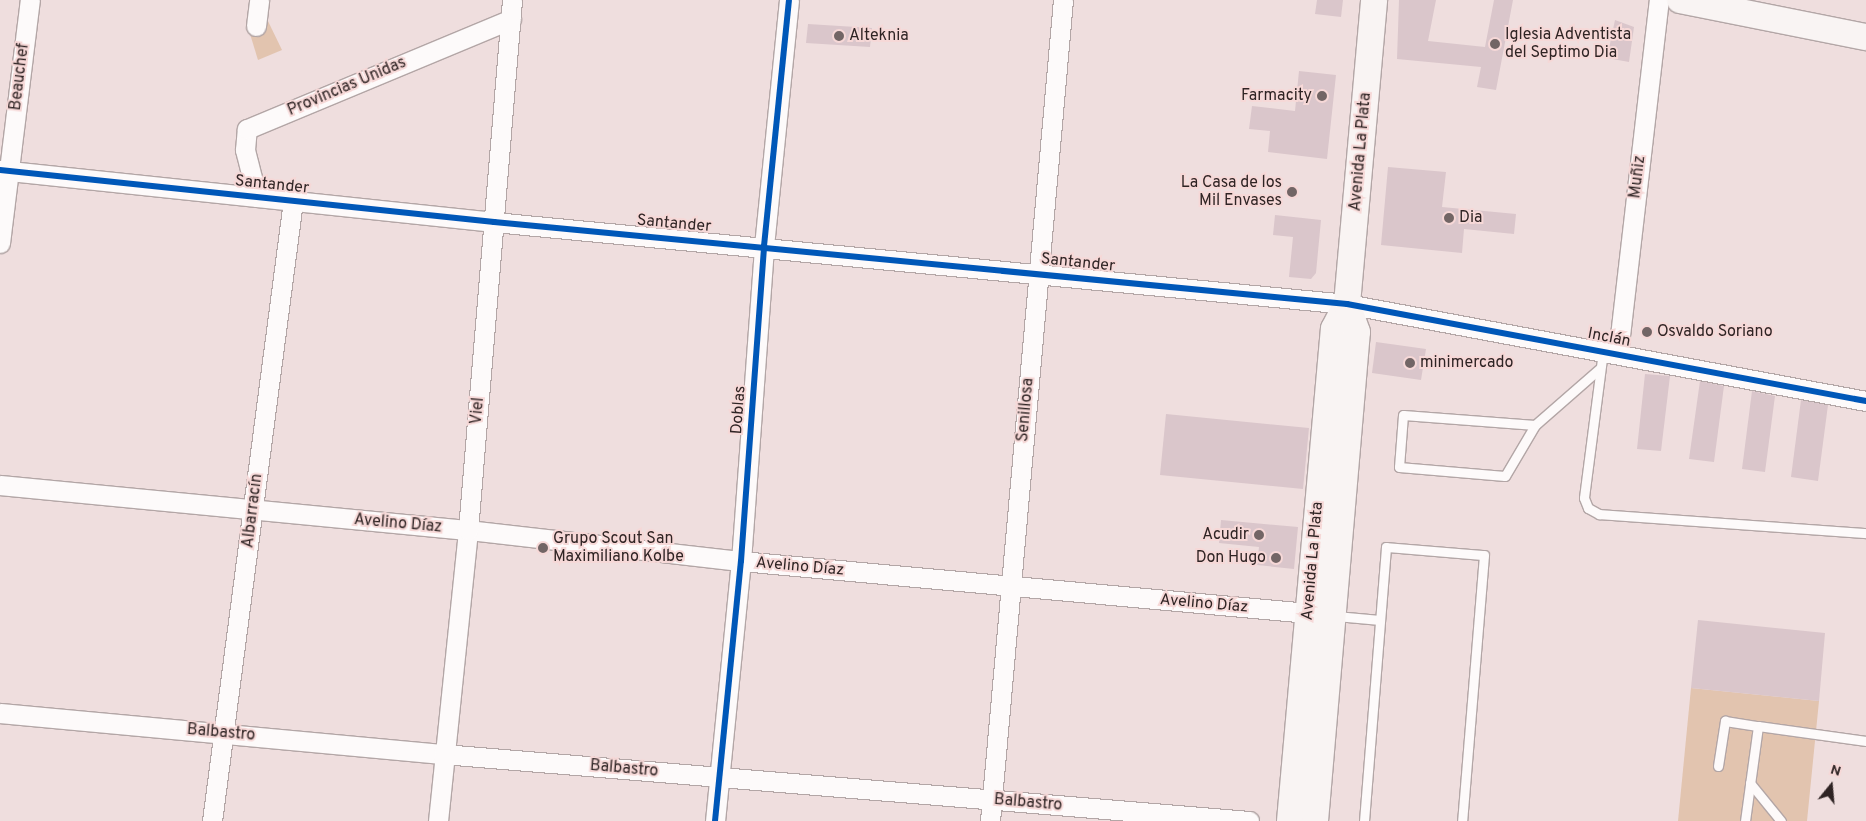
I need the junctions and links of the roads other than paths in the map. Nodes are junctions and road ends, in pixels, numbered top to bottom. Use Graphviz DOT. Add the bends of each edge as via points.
graph roads {
  1 [pos="30,0"];
  2 [pos="259,0"];
  3 [pos="512,0"];
  4 [pos="789,0"];
  5 [pos="1063,0"];
  6 [pos="1374,0"];
  7 [pos="1659,0"];
  8 [pos="1680,0"];
  9 [pos="511,19"];
  10 [pos="256,26"];
  11 [pos="1866,37"];
  12 [pos="4,171"];
  13 [pos="257,197"];
  14 [pos="293,201"];
  15 [pos="494,222"];
  16 [pos="0,242"];
  17 [pos="764,246"];
  18 [pos="1038,273"];
  19 [pos="1347,304"];
  20 [pos="1610,352"];
  21 [pos="1599,369"];
  22 [pos="1866,401"];
  23 [pos="1535,426"];
  24 [pos="0,486"];
  25 [pos="253,510"];
  26 [pos="468,530"];
  27 [pos="1866,533"];
  28 [pos="742,561"];
  29 [pos="1011,587"];
  30 [pos="1321,615"];
  31 [pos="1380,620"];
  32 [pos="0,713"];
  33 [pos="1758,726"];
  34 [pos="224,733"];
  35 [pos="1866,741"];
  36 [pos="443,754"];
  37 [pos="1718,766"];
  38 [pos="718,777"];
  39 [pos="1750,783"];
  40 [pos="992,800"];
  41 [pos="212,821"];
  42 [pos="438,821"];
  43 [pos="715,821"];
  44 [pos="990,821"];
  45 [pos="1249,821"];
  46 [pos="1290,821"];
  47 [pos="1315,821"];
  48 [pos="1364,821"];
  49 [pos="1462,821"];
  50 [pos="1745,821"];
  51 [pos="1781,821"];
  1 -- 12 [label="street, Beauchef"];
  2 -- 10 [label="street"];
  3 -- 9 [label="street, Viel"];
  4 -- 17 [label="street, Doblas"];
  5 -- 18 [label="street, Senillosa"];
  6 -- 19 [label="main road, Avenida La Plata"];
  7 -- 20 [label="street, Muñiz"];
  8 -- 11 [label="main road"];
  9 -- 13 [label="street, Provincias Unidas" via="247,129 245,150"];
  9 -- 15 [label="street, Viel"];
  12 -- 13 [label="street, Santander"];
  12 -- 16 [label="street, Beauchef"];
  13 -- 14 [label="street, Santander"];
  14 -- 15 [label="street, Santander"];
  14 -- 25 [label="street, Albarracín"];
  15 -- 17 [label="street, Santander"];
  15 -- 26 [label="street, Viel"];
  17 -- 18 [label="street, Santander"];
  17 -- 28 [label="street, Doblas"];
  18 -- 19 [label="street, Santander"];
  18 -- 29 [label="street, Senillosa"];
  19 -- 20 [label="street, Inclán"];
  19 -- 30 [label="main road, Avenida La Plata" via="1356,332"];
  20 -- 21 [label="lane"];
  20 -- 22 [label="street, Inclán"];
  21 -- 23 [label="lane"];
  21 -- 27 [label="lane" via="1584,498 1588,508 1600,514"];
  23 -- 23 [label="lane" via="1505,476 1399,467 1403,415"];
  24 -- 25 [label="street, Avelino Díaz"];
  25 -- 26 [label="street, Avelino Díaz"];
  25 -- 34 [label="street, Albarracín"];
  26 -- 28 [label="street, Avelino Díaz"];
  26 -- 36 [label="street, Viel"];
  28 -- 29 [label="street, Avelino Díaz"];
  28 -- 38 [label="street, Doblas"];
  29 -- 30 [label="street, Avelino Díaz"];
  29 -- 40 [label="street, Senillosa"];
  30 -- 31 [label="lane"];
  30 -- 46 [label="main road, Avenida La Plata"];
  30 -- 47 [label="main road, Avenida La Plata"];
  31 -- 48 [label="lane"];
  31 -- 49 [label="lane" via="1386,547 1484,555"];
  32 -- 34 [label="street, Balbastro"];
  33 -- 35 [label="lane"];
  33 -- 37 [label="lane" via="1725,721"];
  33 -- 39 [label="lane"];
  34 -- 36 [label="street, Balbastro"];
  34 -- 41 [label="street, Albarracín"];
  36 -- 38 [label="street, Balbastro"];
  36 -- 42 [label="street, Viel"];
  38 -- 40 [label="street, Balbastro"];
  38 -- 43 [label="street, Doblas"];
  39 -- 50 [label="lane"];
  39 -- 51 [label="lane"];
  40 -- 44 [label="street, Senillosa"];
  40 -- 45 [label="street, Balbastro"];
}
